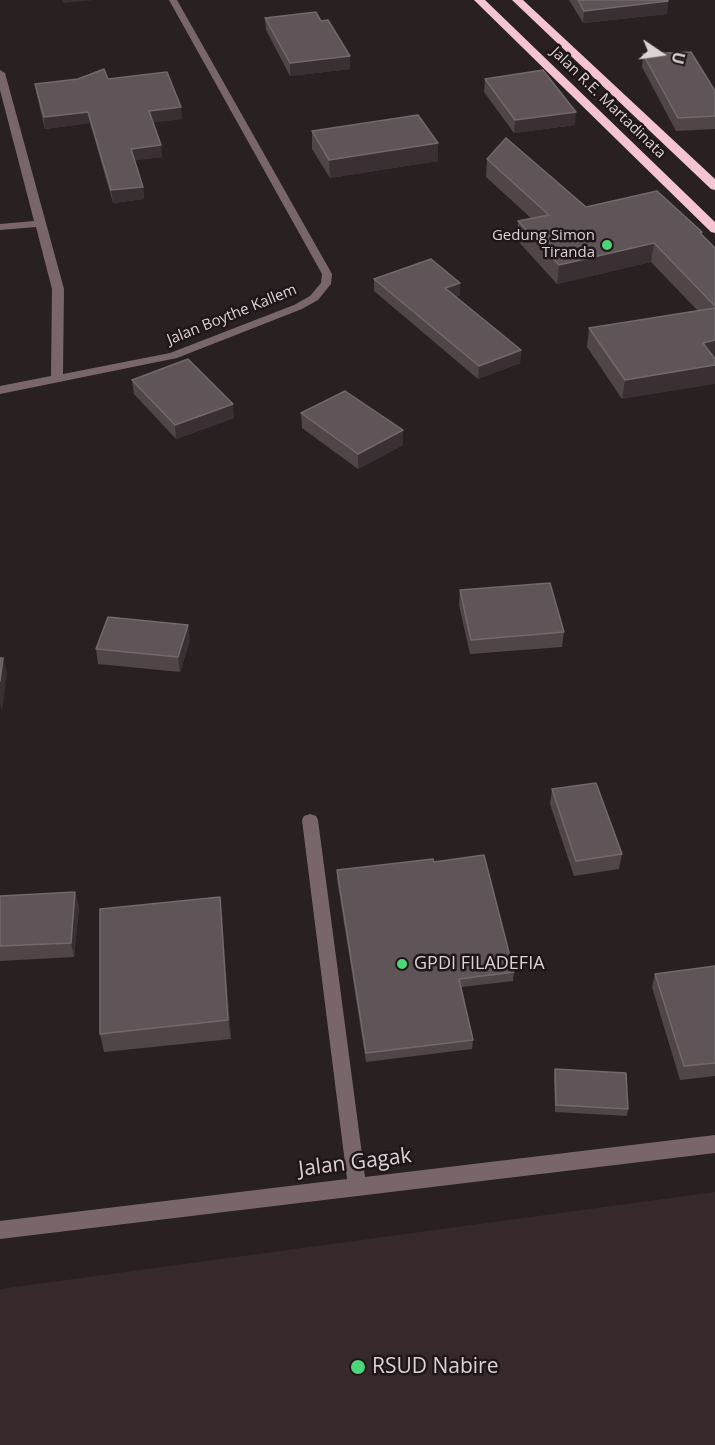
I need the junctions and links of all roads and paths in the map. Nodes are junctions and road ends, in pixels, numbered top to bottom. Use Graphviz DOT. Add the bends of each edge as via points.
graph roads {
  1 [pos="173,0"];
  2 [pos="479,0"];
  3 [pos="517,0"];
  4 [pos="0,73"];
  5 [pos="13,119"];
  6 [pos="0,120"];
  7 [pos="715,186"];
  8 [pos="41,223"];
  9 [pos="0,227"];
  10 [pos="715,229"];
  11 [pos="57,380"];
  12 [pos="0,390"];
  13 [pos="310,820"];
  14 [pos="715,1144"];
  15 [pos="357,1186"];
  16 [pos="0,1230"];
  1 -- 11 [label="street, Jalan Boythe Kallem" via="327,274 326,284 314,298 298,307 173,356"];
  2 -- 10 [label="highway, Jalan R.E. Martadinata"];
  3 -- 7 [label="highway, Jalan R.E. Martadinata"];
  4 -- 5 [label="street"];
  5 -- 6 [label="street"];
  5 -- 8 [label="street"];
  8 -- 9 [label="street"];
  8 -- 11 [label="street" via="58,289"];
  11 -- 12 [label="street, Jalan Boythe Kallem"];
  13 -- 15 [label="street"];
  14 -- 15 [label="street, Jalan Gagak"];
  15 -- 16 [label="street, Jalan Gagak"];
}
